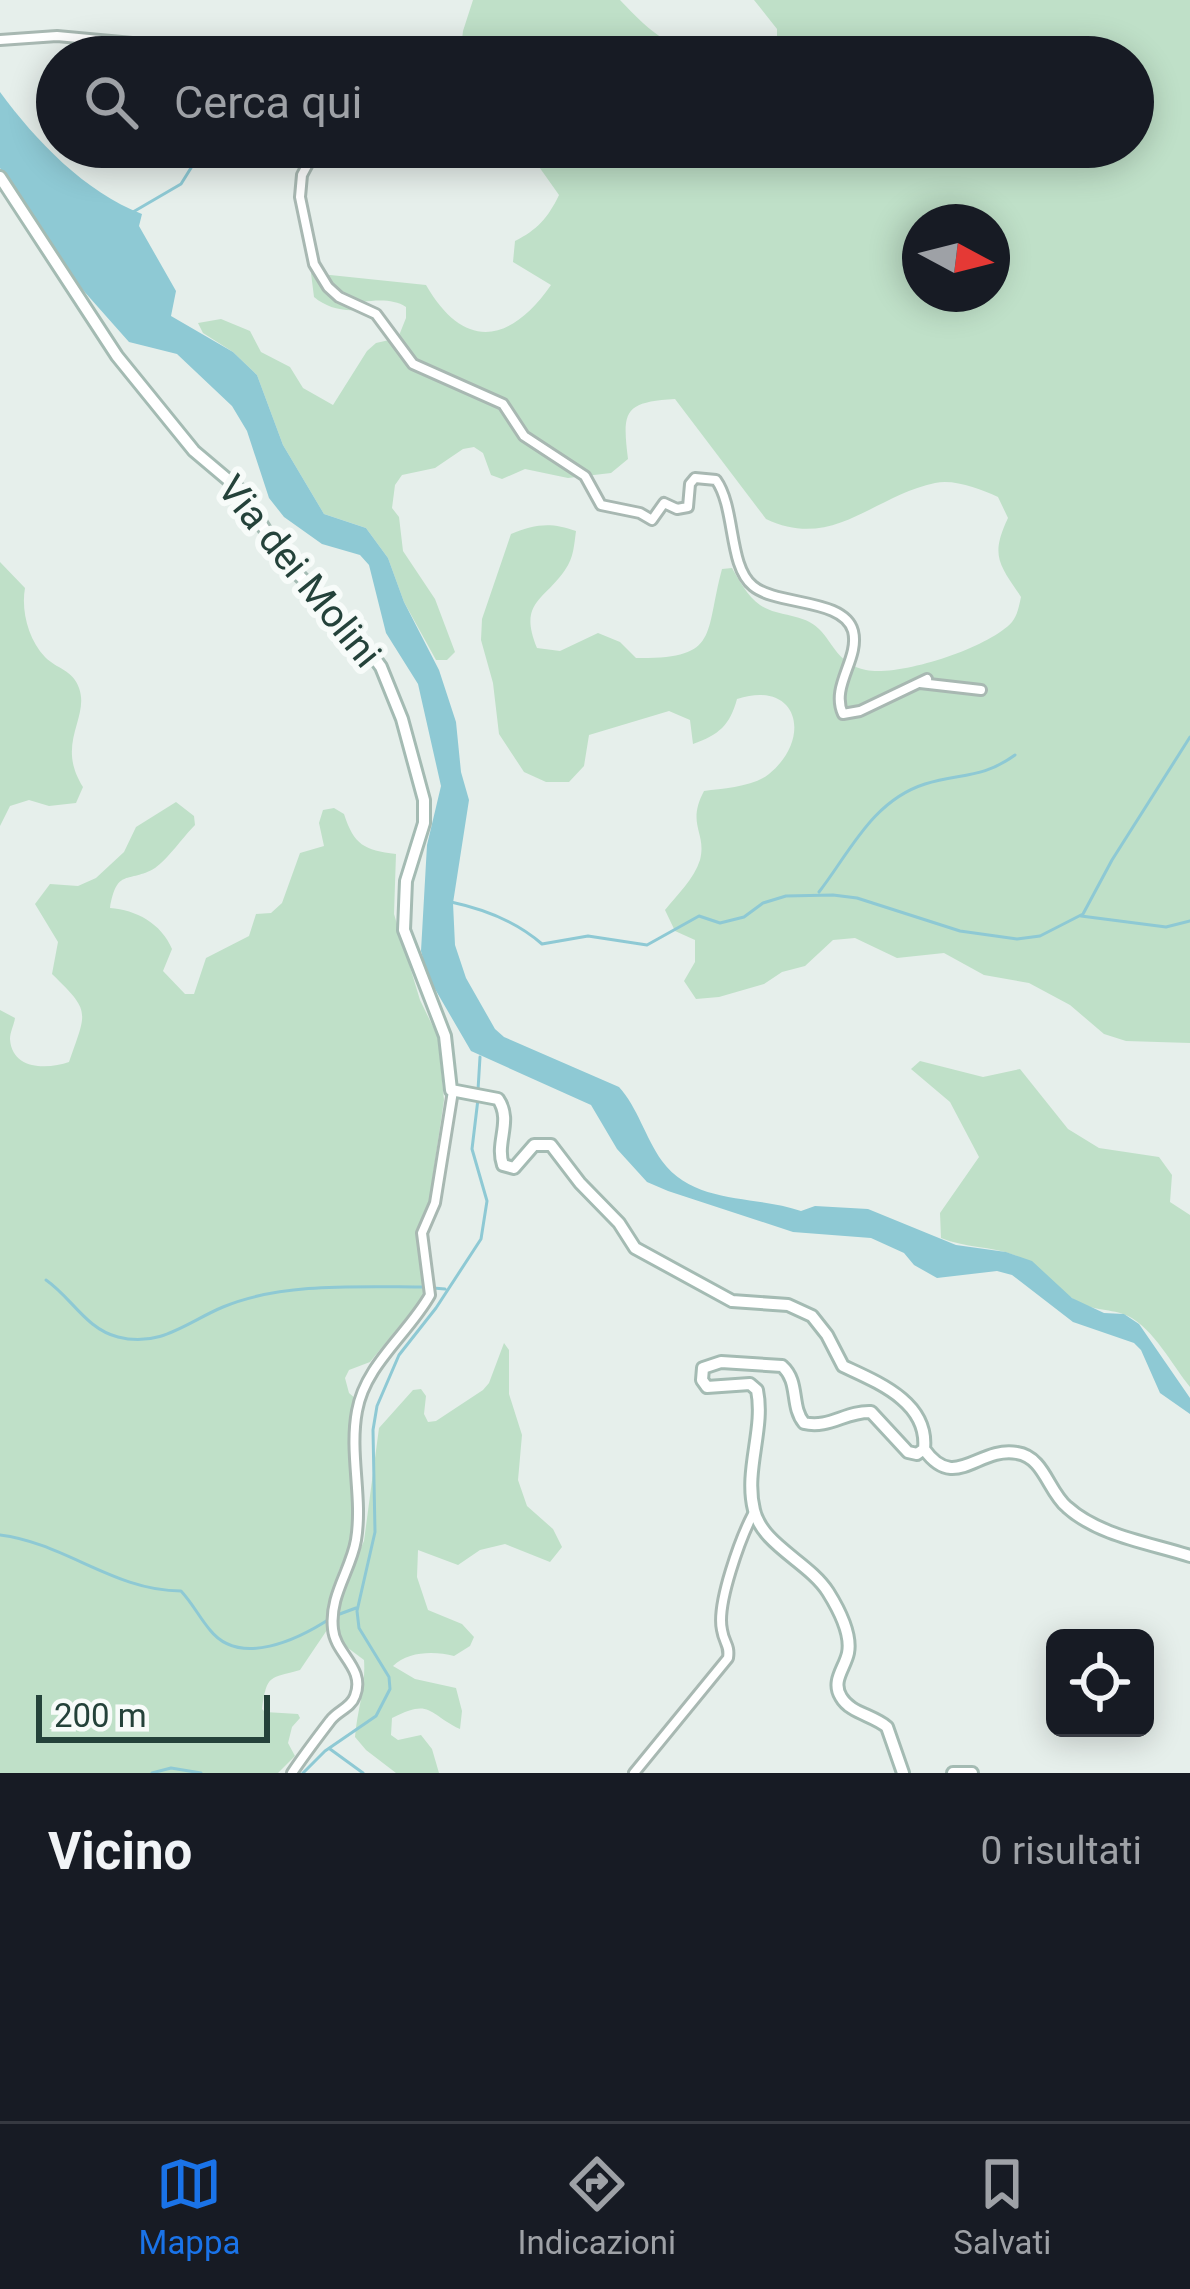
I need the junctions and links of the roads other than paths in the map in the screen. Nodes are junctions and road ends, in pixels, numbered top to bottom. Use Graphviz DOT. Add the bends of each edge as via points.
graph roads {
  1 [pos="36,37"];
  2 [pos="0,40"];
  3 [pos="306,168"];
  4 [pos="0,177"];
  5 [pos="981,690"];
  6 [pos="454,1092"];
  7 [pos="924,1449"];
  8 [pos="754,1512"];
  9 [pos="1188,1556"];
  10 [pos="292,1773"];
  11 [pos="634,1773"];
  12 [pos="903,1773"];
  13 [pos="953,1773"];
  14 [pos="972,1773"];
  1 -- 2 [label="street"];
  3 -- 5 [label="street" via="300,197 319,275 339,297 376,314 413,364 502,404 524,436 584,476 613,510 652,520 664,502 688,507 695,478 716,480 753,586 834,611 850,624 843,714 923,681"];
  4 -- 6 [label="street, Via dei Molini" via="117,356 194,451 239,489 285,561 381,667 424,800 404,930 445,1036"];
  6 -- 7 [label="street" via="503,1106 505,1168 534,1145 551,1145 641,1252 732,1301 788,1305 812,1316 843,1366 902,1398"];
  6 -- 10 [label="street" via="422,1233 430,1295 366,1383 357,1411 355,1546 332,1627 355,1669 355,1696"];
  7 -- 8 [label="street" via="910,1454 871,1412 804,1423 782,1366 711,1362 702,1372 707,1387 750,1384 758,1394"];
  7 -- 9 [label="street" via="943,1468 1011,1452 1030,1457 1085,1521"];
  8 -- 11 [label="street" via="733,1558 722,1621 728,1658"];
  8 -- 12 [label="street" via="828,1591 848,1637 838,1692 886,1726"];
  13 -- 14 [label="street"];
}
